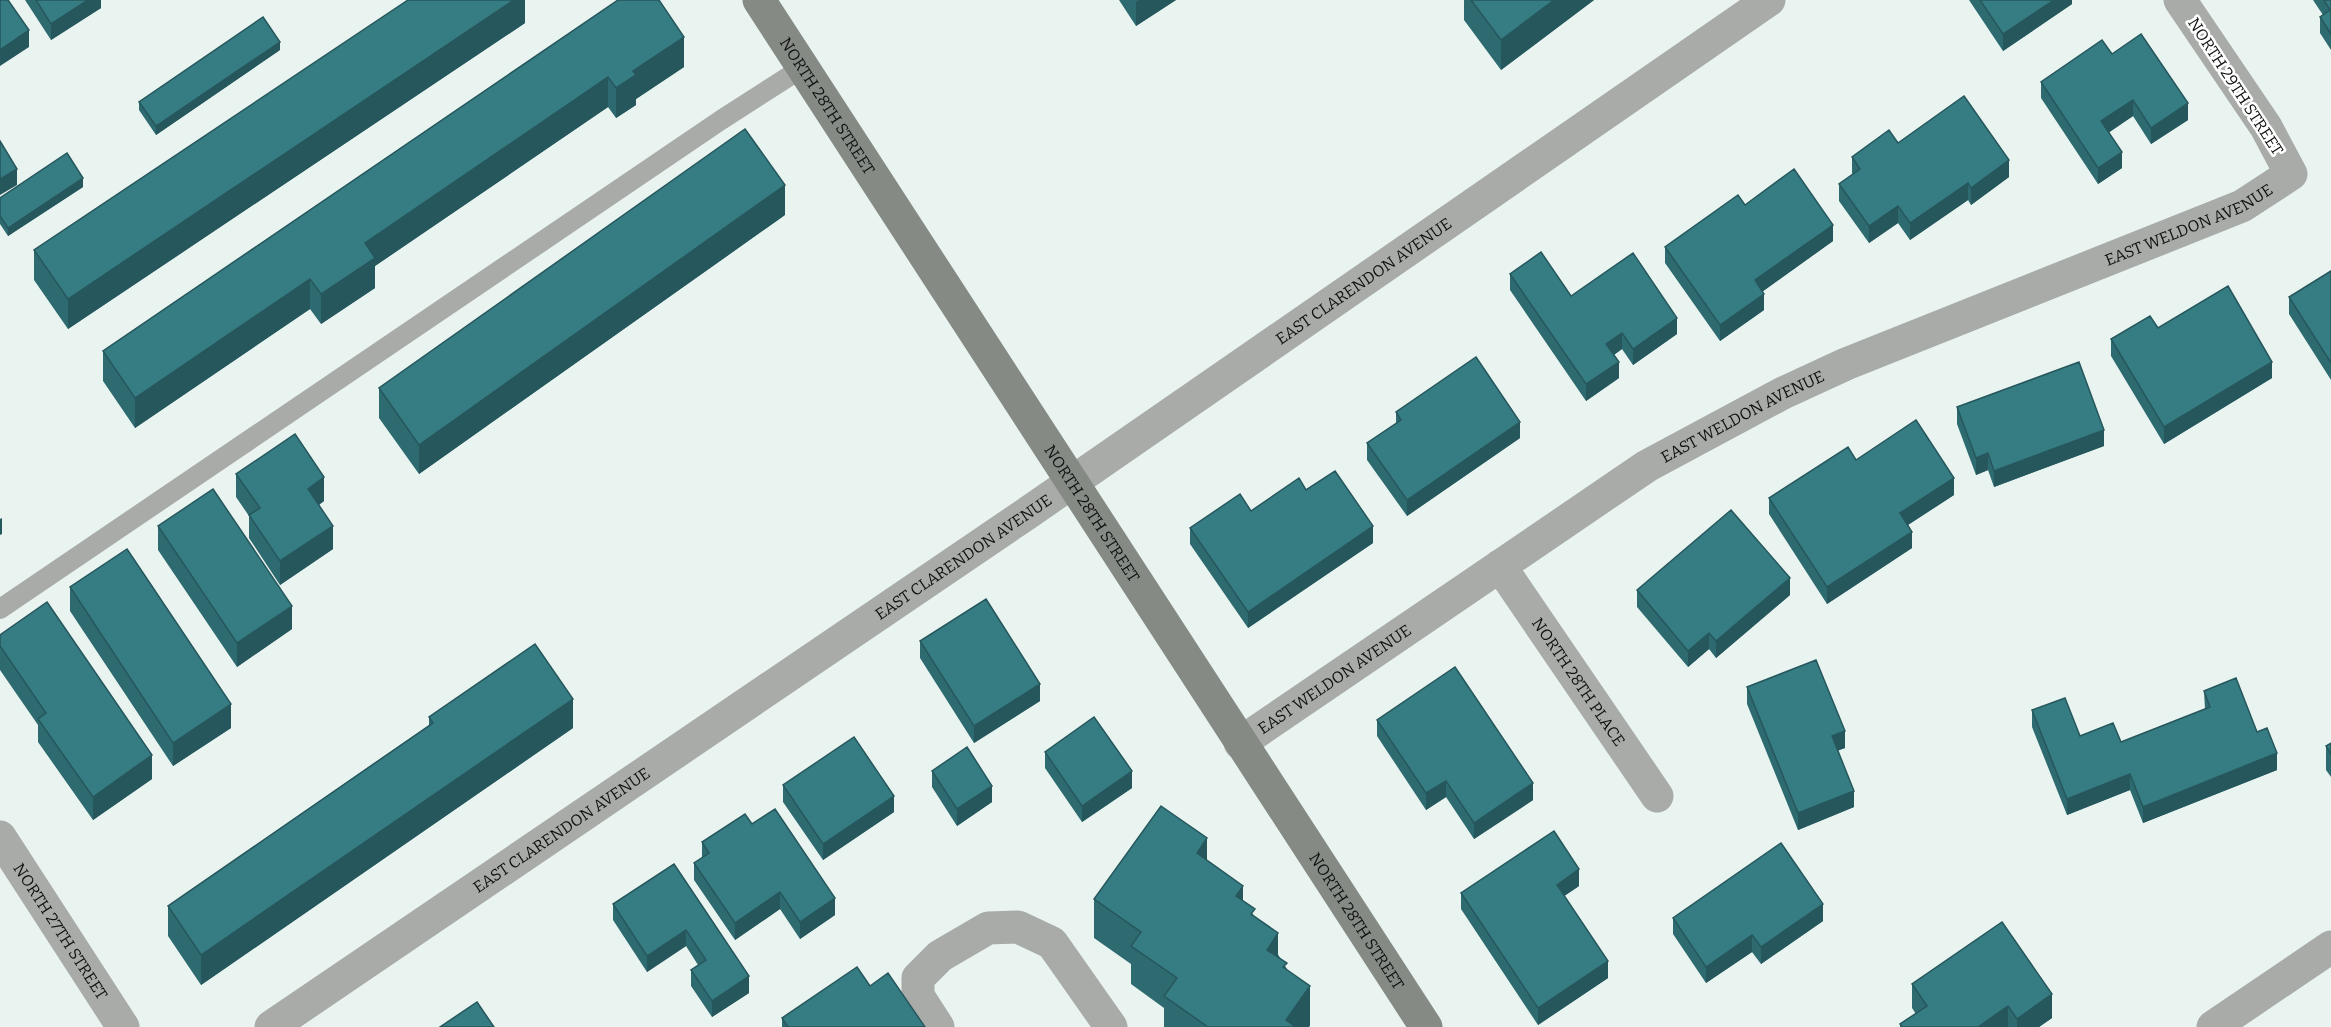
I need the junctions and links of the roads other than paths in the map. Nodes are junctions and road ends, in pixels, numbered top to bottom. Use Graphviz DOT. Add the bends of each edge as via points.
graph roads {
  1 [pos="759,0"];
  2 [pos="1769,0"];
  3 [pos="2180,0"];
  4 [pos="802,68"];
  5 [pos="2291,174"];
  6 [pos="1070,482"];
  7 [pos="1500,566"];
  8 [pos="0,609"];
  9 [pos="1240,743"];
  10 [pos="1657,796"];
  11 [pos="0,837"];
  12 [pos="2331,947"];
  13 [pos="1109,1026"];
  14 [pos="123,1027"];
  15 [pos="272,1027"];
  16 [pos="938,1027"];
  17 [pos="1426,1027"];
  18 [pos="2214,1027"];
  1 -- 4 [label="street, NORTH 28TH STREET"];
  2 -- 6 [label="street, EAST CLARENDON AVENUE"];
  3 -- 5 [label="street, NORTH 29TH STREET" via="2266,127"];
  4 -- 6 [label="street, NORTH 28TH STREET"];
  4 -- 8 [label="lane"];
  5 -- 7 [label="street, EAST WELDON AVENUE" via="2242,206 1846,363 1783,393 1647,466"];
  6 -- 9 [label="street, NORTH 28TH STREET"];
  6 -- 15 [label="street, EAST CLARENDON AVENUE"];
  7 -- 9 [label="street, EAST WELDON AVENUE"];
  7 -- 10 [label="street, NORTH 28TH PLACE"];
  9 -- 17 [label="street, NORTH 28TH STREET"];
  11 -- 14 [label="street, NORTH 27TH STREET"];
  12 -- 18 [label="street"];
  13 -- 16 [label="street" via="1053,943 1018,927 988,928 940,956 918,978 918,996"];
}
